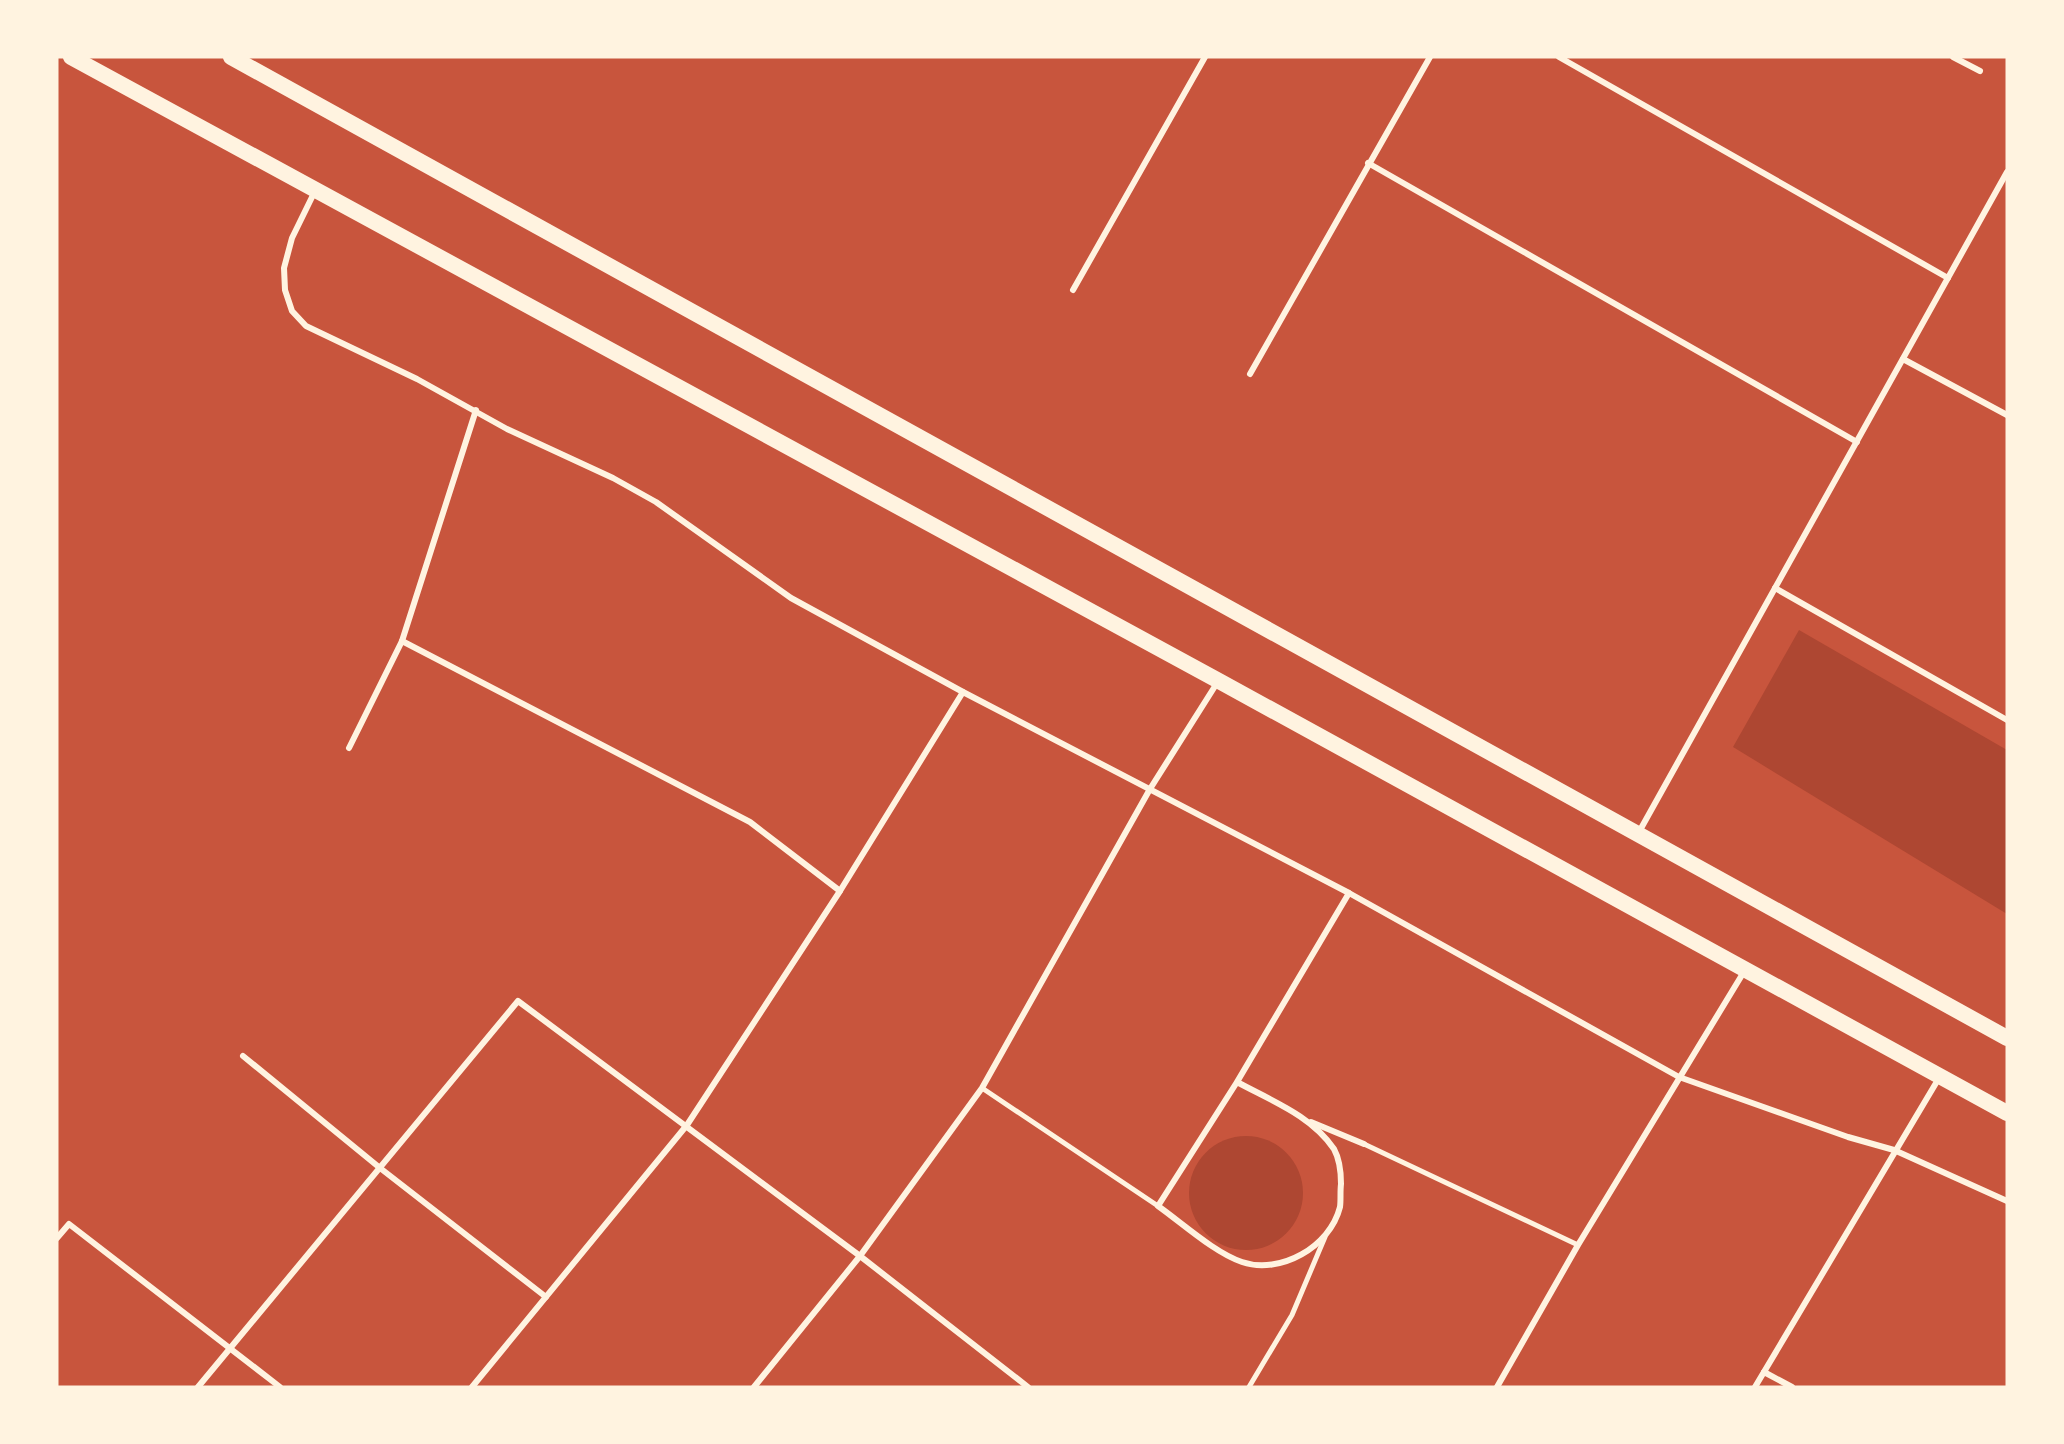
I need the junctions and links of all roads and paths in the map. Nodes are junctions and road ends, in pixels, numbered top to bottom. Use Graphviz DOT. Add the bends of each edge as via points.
graph roads {
  1 [pos="71,57"];
  2 [pos="231,57"];
  3 [pos="1204,57"];
  4 [pos="1430,57"];
  5 [pos="1559,57"];
  6 [pos="1953,57"];
  7 [pos="1980,71"];
  8 [pos="1368,163"];
  9 [pos="2007,172"];
  10 [pos="315,191"];
  11 [pos="1948,279"];
  12 [pos="1073,290"];
  13 [pos="1903,359"];
  14 [pos="1250,374"];
  15 [pos="476,410"];
  16 [pos="2007,415"];
  17 [pos="1857,442"];
  18 [pos="1775,588"];
  19 [pos="402,641"];
  20 [pos="1219,681"];
  21 [pos="963,692"];
  22 [pos="2007,720"];
  23 [pos="349,748"];
  24 [pos="1150,789"];
  25 [pos="1639,832"];
  26 [pos="840,891"];
  27 [pos="1349,893"];
  28 [pos="1745,970"];
  29 [pos="2007,1038"];
  30 [pos="243,1056"];
  31 [pos="1940,1076"];
  32 [pos="1679,1077"];
  33 [pos="1238,1082"];
  34 [pos="982,1088"];
  35 [pos="2007,1113"];
  36 [pos="1311,1122"];
  37 [pos="687,1125"];
  38 [pos="1364,1144"];
  39 [pos="1894,1150"];
  40 [pos="380,1168"];
  41 [pos="2007,1200"];
  42 [pos="1158,1206"];
  43 [pos="1326,1235"];
  44 [pos="57,1238"];
  45 [pos="1578,1245"];
  46 [pos="860,1256"];
  47 [pos="546,1297"];
  48 [pos="230,1347"];
  49 [pos="1764,1372"];
  50 [pos="198,1387"];
  51 [pos="280,1387"];
  52 [pos="472,1387"];
  53 [pos="754,1387"];
  54 [pos="1026,1387"];
  55 [pos="1249,1387"];
  56 [pos="1497,1387"];
  57 [pos="1755,1387"];
  58 [pos="1792,1387"];
  1 -- 10 [label="highway"];
  2 -- 25 [label="highway"];
  3 -- 12 [label="street"];
  4 -- 8 [label="street"];
  5 -- 11 [label="street"];
  6 -- 7 [label="street"];
  8 -- 14 [label="street"];
  8 -- 17 [label="street"];
  9 -- 11 [label="street"];
  10 -- 15 [label="street" via="292,238 284,268 285,290 292,311 306,326"];
  10 -- 20 [label="highway"];
  11 -- 13 [label="street"];
  13 -- 16 [label="street"];
  13 -- 17 [label="street"];
  15 -- 19 [label="street"];
  15 -- 21 [label="street" via="647,497 791,598"];
  17 -- 18 [label="street"];
  18 -- 22 [label="street"];
  18 -- 25 [label="street"];
  19 -- 23 [label="street"];
  19 -- 26 [label="street" via="750,822"];
  20 -- 24 [label="street"];
  20 -- 28 [label="highway"];
  21 -- 24 [label="street"];
  21 -- 26 [label="street"];
  24 -- 27 [label="street"];
  24 -- 34 [label="street"];
  25 -- 29 [label="highway"];
  26 -- 37 [label="street"];
  27 -- 32 [label="street"];
  27 -- 33 [label="street"];
  28 -- 31 [label="highway"];
  28 -- 32 [label="street"];
  30 -- 40 [label="street"];
  31 -- 35 [label="highway"];
  31 -- 39 [label="street"];
  32 -- 39 [label="street"];
  32 -- 45 [label="street"];
  33 -- 36 [label="street"];
  33 -- 42 [label="street"];
  34 -- 42 [label="street"];
  34 -- 46 [label="street"];
  36 -- 38 [label="street"];
  36 -- 43 [label="street" via="1335,1150 1341,1170 1340,1208"];
  37 -- 40 [label="street" via="518,1001"];
  37 -- 46 [label="street"];
  37 -- 47 [label="street"];
  38 -- 45 [label="street"];
  39 -- 41 [label="street"];
  39 -- 49 [label="street"];
  40 -- 47 [label="street"];
  40 -- 48 [label="street"];
  42 -- 43 [label="street" via="1243,1263 1276,1264 1308,1252"];
  43 -- 55 [label="street" via="1292,1316"];
  44 -- 48 [label="street" via="69,1224"];
  45 -- 56 [label="street"];
  46 -- 53 [label="street"];
  46 -- 54 [label="street"];
  47 -- 52 [label="street"];
  48 -- 50 [label="street"];
  48 -- 51 [label="street"];
  49 -- 57 [label="street"];
  49 -- 58 [label="street"];
}
